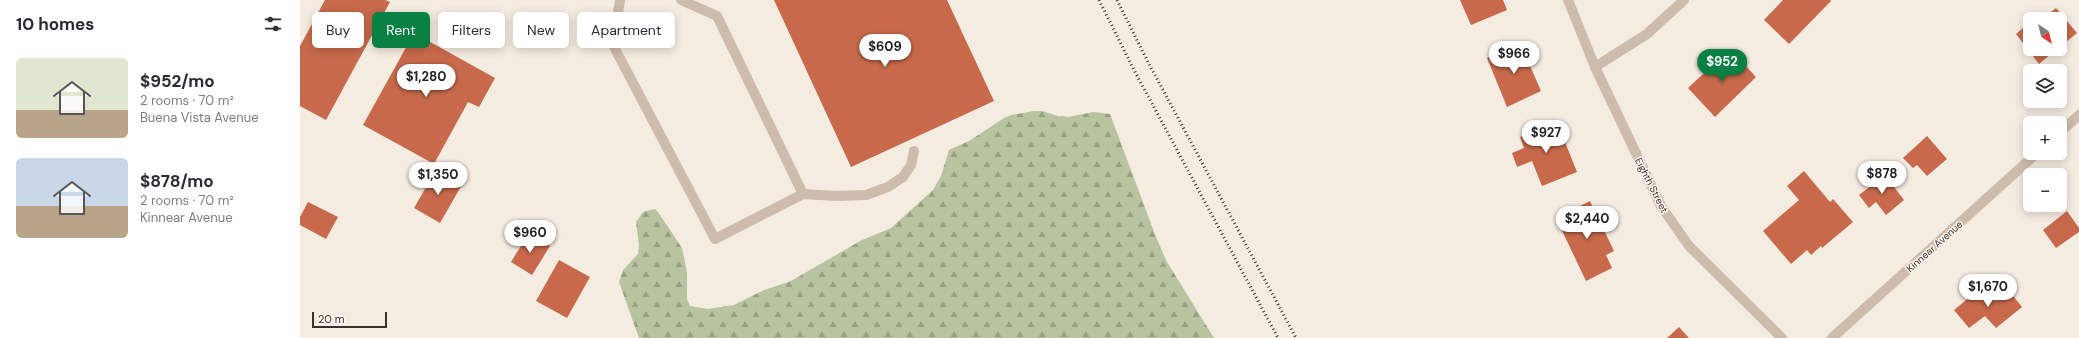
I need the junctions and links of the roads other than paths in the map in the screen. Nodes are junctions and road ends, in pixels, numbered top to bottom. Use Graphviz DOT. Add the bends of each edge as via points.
graph roads {
  1 [pos="620,0"];
  2 [pos="681,0"];
  3 [pos="1568,0"];
  4 [pos="1684,0"];
  5 [pos="1595,67"];
  6 [pos="2079,115"];
  7 [pos="2067,126"];
  8 [pos="914,151"];
  9 [pos="2029,160"];
  10 [pos="803,194"];
  11 [pos="1782,338"];
  12 [pos="1832,338"];
  1 -- 10 [label="street" via="613,45 715,239"];
  2 -- 10 [label="street" via="717,16"];
  3 -- 5 [label="street, Eighth Street"];
  4 -- 5 [label="street" via="1648,34"];
  5 -- 11 [label="street, Eighth Street" via="1665,212 1689,246"];
  6 -- 7 [label="street"];
  8 -- 10 [label="street" via="911,166 903,177 888,187 866,195"];
  9 -- 12 [label="street, Kinnear Avenue"];
}
